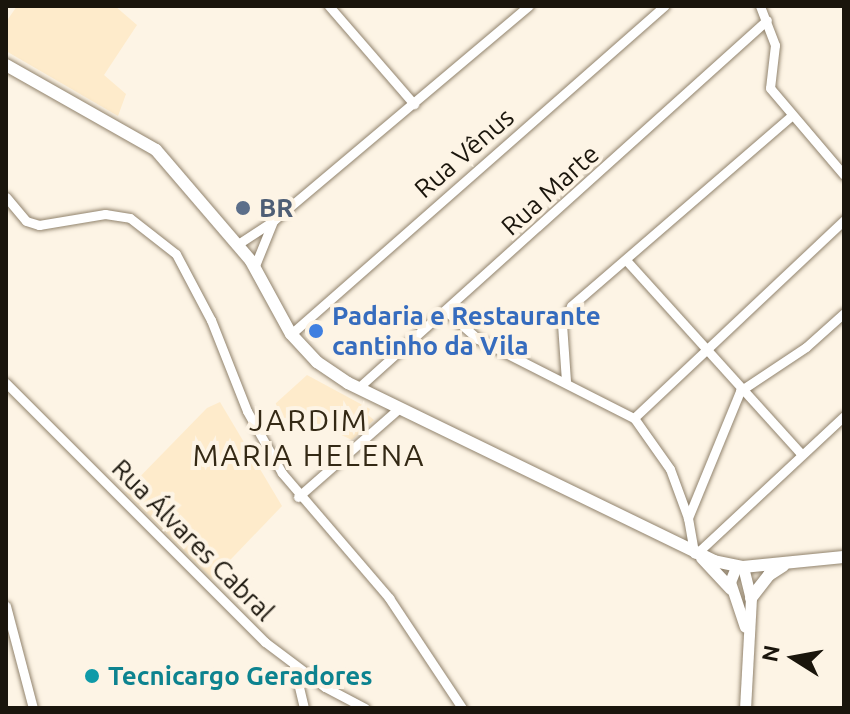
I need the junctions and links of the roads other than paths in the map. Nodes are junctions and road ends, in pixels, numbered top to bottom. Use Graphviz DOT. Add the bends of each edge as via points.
graph roads {
  1 [pos="329,6"];
  2 [pos="528,6"];
  3 [pos="665,6"];
  4 [pos="760,6"];
  5 [pos="767,20"];
  6 [pos="6,65"];
  7 [pos="414,104"];
  8 [pos="791,116"];
  9 [pos="844,175"];
  10 [pos="6,197"];
  11 [pos="844,220"];
  12 [pos="273,221"];
  13 [pos="238,244"];
  14 [pos="626,260"];
  15 [pos="254,268"];
  16 [pos="446,311"];
  17 [pos="844,313"];
  18 [pos="291,334"];
  19 [pos="706,352"];
  20 [pos="566,381"];
  21 [pos="6,383"];
  22 [pos="358,388"];
  23 [pos="740,391"];
  24 [pos="398,409"];
  25 [pos="844,416"];
  26 [pos="634,418"];
  27 [pos="801,454"];
  28 [pos="298,497"];
  29 [pos="688,518"];
  30 [pos="697,554"];
  31 [pos="844,557"];
  32 [pos="790,563"];
  33 [pos="740,567"];
  34 [pos="731,589"];
  35 [pos="751,598"];
  36 [pos="6,606"];
  37 [pos="746,631"];
  38 [pos="17,648"];
  39 [pos="6,651"];
  40 [pos="294,666"];
  41 [pos="33,708"];
  42 [pos="304,708"];
  43 [pos="365,708"];
  44 [pos="462,708"];
  45 [pos="745,708"];
  1 -- 7 [label="street"];
  2 -- 7 [label="street"];
  3 -- 18 [label="street, Rua Vênus"];
  4 -- 5 [label="street"];
  5 -- 8 [label="street" via="776,52 769,84"];
  5 -- 16 [label="street, Rua Marte"];
  6 -- 13 [label="main road" via="156,150"];
  7 -- 12 [label="street"];
  8 -- 9 [label="street"];
  8 -- 14 [label="street"];
  10 -- 28 [label="street" via="32,224 105,214 130,218 176,254 211,320 247,411"];
  11 -- 19 [label="street"];
  12 -- 13 [label="street"];
  12 -- 15 [label="street"];
  13 -- 15 [label="main road"];
  14 -- 19 [label="street"];
  14 -- 20 [label="street" via="565,314"];
  15 -- 18 [label="main road"];
  16 -- 20 [label="street" via="478,339"];
  16 -- 22 [label="street, Rua Marte"];
  17 -- 23 [label="street" via="806,347"];
  18 -- 22 [label="main road" via="317,362"];
  19 -- 23 [label="street"];
  19 -- 26 [label="street"];
  20 -- 26 [label="street"];
  21 -- 40 [label="street, Rua Álvares Cabral"];
  22 -- 24 [label="main road"];
  23 -- 27 [label="street"];
  23 -- 29 [label="street"];
  24 -- 28 [label="street"];
  24 -- 30 [label="main road"];
  25 -- 27 [label="street"];
  26 -- 29 [label="street" via="662,453"];
  27 -- 30 [label="street"];
  28 -- 44 [label="street" via="389,598"];
  29 -- 30 [label="street"];
  30 -- 33 [label="main road"];
  30 -- 34 [label="main road"];
  31 -- 32 [label="main road"];
  32 -- 33 [label="main road"];
  32 -- 35 [label="main road" via="769,575"];
  33 -- 34 [label="street"];
  33 -- 35 [label="street"];
  34 -- 37 [label="street"];
  35 -- 37 [label="street"];
  36 -- 38 [label="street"];
  37 -- 45 [label="street"];
  38 -- 39 [label="street"];
  38 -- 41 [label="street"];
  40 -- 42 [label="street"];
  40 -- 43 [label="street, Rua Álvares Cabral"];
}
